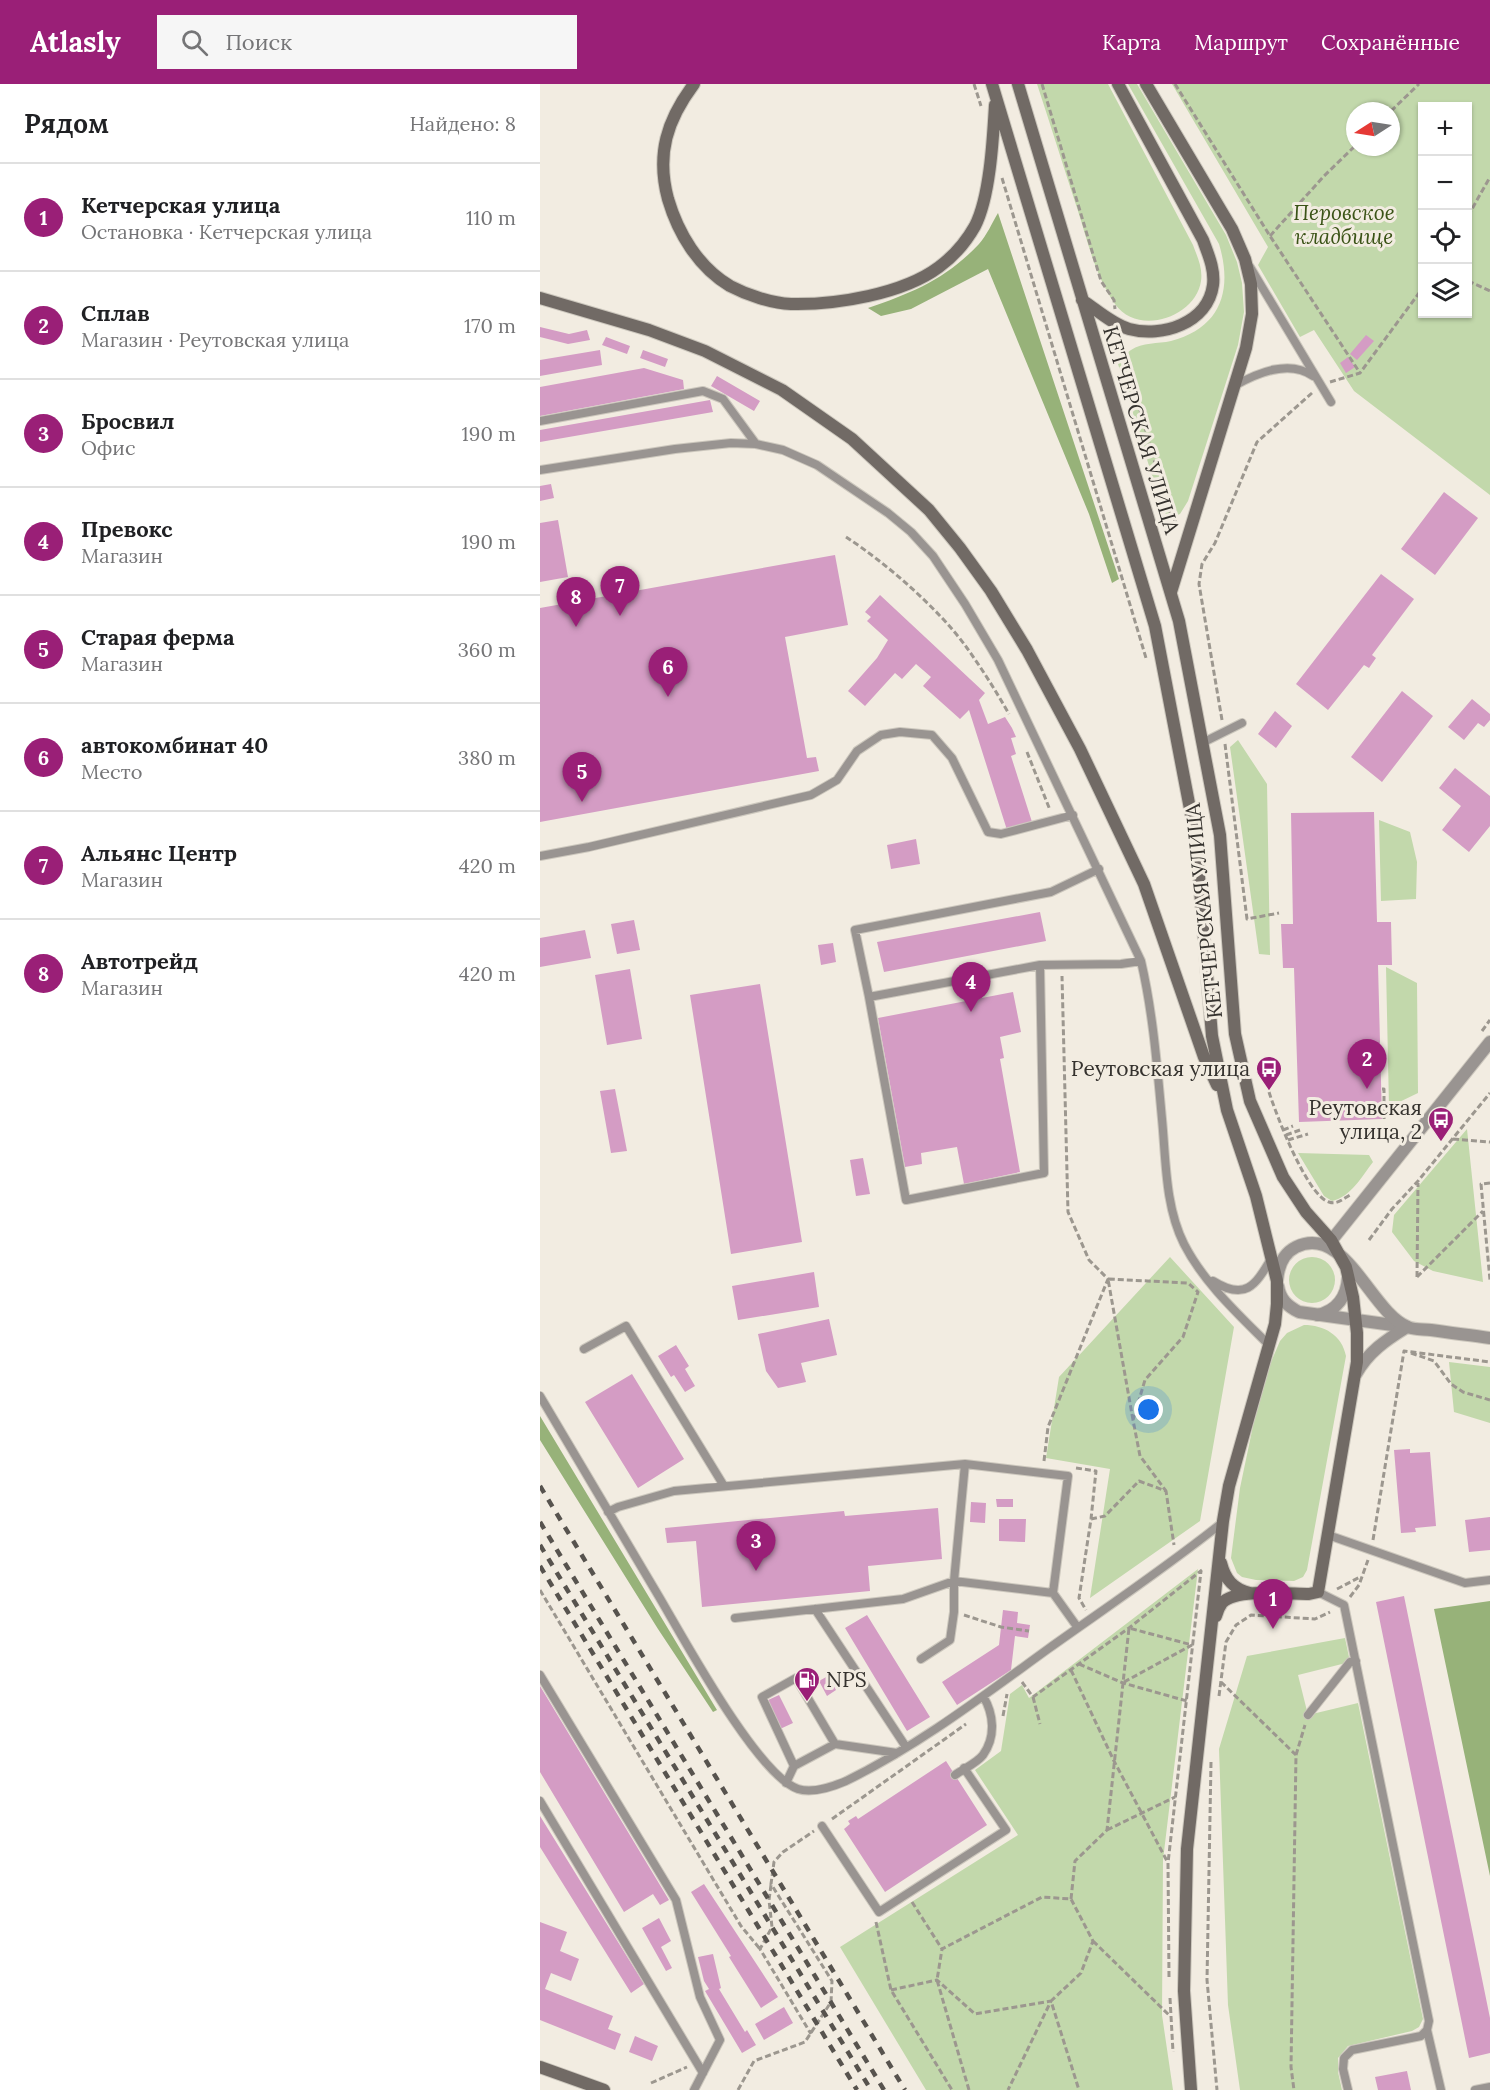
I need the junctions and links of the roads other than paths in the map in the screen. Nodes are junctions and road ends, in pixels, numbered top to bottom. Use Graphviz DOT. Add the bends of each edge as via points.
graph roads {
  1 [pos="694,84"];
  2 [pos="1018,84"];
  3 [pos="1118,84"];
  4 [pos="1146,84"];
  5 [pos="994,89"];
  6 [pos="1245,259"];
  7 [pos="540,298"];
  8 [pos="1082,300"];
  9 [pos="1318,381"];
  10 [pos="1234,386"];
  11 [pos="1331,402"];
  12 [pos="540,421"];
  13 [pos="756,444"];
  14 [pos="540,470"];
  15 [pos="1170,593"];
  16 [pos="1242,723"];
  17 [pos="1202,743"];
  18 [pos="1073,815"];
  19 [pos="540,856"];
  20 [pos="1099,869"];
  21 [pos="1141,961"];
  22 [pos="1040,964"];
  23 [pos="869,997"];
  24 [pos="1490,1042"];
  25 [pos="1227,1110"];
  26 [pos="1329,1243"];
  27 [pos="1341,1258"];
  28 [pos="1271,1259"];
  29 [pos="1348,1276"];
  30 [pos="1207,1278"];
  31 [pos="1277,1281"];
  32 [pos="1306,1315"];
  33 [pos="1356,1321"];
  34 [pos="1407,1327"];
  35 [pos="1490,1338"];
  36 [pos="1269,1345"];
  37 [pos="584,1349"];
  38 [pos="1354,1377"];
  39 [pos="540,1396"];
  40 [pos="965,1464"];
  41 [pos="724,1486"];
  42 [pos="608,1512"];
  43 [pos="1223,1521"];
  44 [pos="1328,1535"];
  45 [pos="1220,1553"];
  46 [pos="1490,1580"];
  47 [pos="954,1581"];
  48 [pos="1053,1593"];
  49 [pos="1254,1594"];
  50 [pos="1321,1594"];
  51 [pos="815,1609"];
  52 [pos="735,1618"];
  53 [pos="1078,1628"];
  54 [pos="1210,1641"];
  55 [pos="921,1659"];
  56 [pos="1356,1661"];
  57 [pos="540,1675"];
  58 [pos="983,1696"];
  59 [pos="1308,1715"];
  60 [pos="835,1744"];
  61 [pos="906,1747"];
  62 [pos="897,1753"];
  63 [pos="794,1766"];
  64 [pos="964,1768"];
  65 [pos="955,1775"];
  66 [pos="786,1783"];
  67 [pos="540,1801"];
  68 [pos="822,1826"];
  69 [pos="1427,2030"];
  70 [pos="540,2067"];
  71 [pos="703,2073"];
  72 [pos="1490,2087"];
  73 [pos="604,2090"];
  74 [pos="694,2090"];
  75 [pos="1191,2090"];
  76 [pos="1348,2090"];
  77 [pos="1441,2090"];
  78 [pos="1475,2090"];
  1 -- 5 [label="main road" via="668,129 662,156 672,214 686,242 705,266 729,285 789,304 830,302 876,293 938,268 958,252 976,224 985,192 993,147"];
  2 -- 8 [label="main road, КЕТЧЕРСКАЯ УЛИЦА"];
  3 -- 8 [label="main road" via="1203,240 1212,264 1213,285 1196,316 1183,325 1155,331 1128,329"];
  4 -- 6 [label="main road" via="1232,229"];
  5 -- 25 [label="main road, КЕТЧЕРСКАЯ УЛИЦА" via="1155,626 1196,840 1212,1036"];
  6 -- 9 [label="lane"];
  6 -- 10 [label="main road" via="1252,314"];
  7 -- 25 [label="main road" via="705,351 782,390 852,439 929,510 991,591 1080,749 1143,884 1204,1057"];
  8 -- 15 [label="main road, КЕТЧЕРСКАЯ УЛИЦА"];
  9 -- 10 [label="lane" via="1307,371 1282,368"];
  9 -- 11 [label="lane"];
  10 -- 15 [label="main road"];
  12 -- 13 [label="lane" via="703,391 723,399"];
  13 -- 14 [label="lane" via="675,449"];
  13 -- 18 [label="lane" via="783,450 816,465 888,513 933,556 998,660"];
  15 -- 17 [label="main road, КЕТЧЕРСКАЯ УЛИЦА"];
  16 -- 17 [label="lane"];
  17 -- 26 [label="main road, КЕТЧЕРСКАЯ УЛИЦА" via="1220,836 1235,1034 1250,1101 1283,1177"];
  18 -- 19 [label="lane" via="1001,834 988,832 952,758 932,735 900,732 881,735 856,751 837,780 811,795"];
  18 -- 20 [label="lane"];
  20 -- 21 [label="lane"];
  20 -- 23 [label="lane" via="1051,892 855,930"];
  21 -- 22 [label="lane"];
  21 -- 30 [label="lane" via="1155,1042 1171,1201 1183,1242"];
  22 -- 23 [label="lane"];
  22 -- 23 [label="lane" via="1044,1173 906,1200"];
  24 -- 26 [label="street"];
  25 -- 28 [label="main road, КЕТЧЕРСКАЯ УЛИЦА" via="1248,1167"];
  26 -- 27 [label="main road, КЕТЧЕРСКАЯ УЛИЦА"];
  26 -- 31 [label="street" via="1294,1248 1281,1262"];
  27 -- 29 [label="main road, КЕТЧЕРСКАЯ УЛИЦА"];
  27 -- 34 [label="street"];
  28 -- 30 [label="lane" via="1256,1284 1241,1290 1229,1289"];
  28 -- 31 [label="main road, КЕТЧЕРСКАЯ УЛИЦА"];
  29 -- 32 [label="street" via="1344,1296 1334,1308"];
  29 -- 33 [label="main road, КЕТЧЕРСКАЯ УЛИЦА"];
  30 -- 36 [label="lane" via="1226,1303"];
  31 -- 32 [label="street" via="1286,1304"];
  31 -- 36 [label="main road, КЕТЧЕРСКАЯ УЛИЦА" via="1276,1314"];
  32 -- 33 [label="street"];
  33 -- 34 [label="street"];
  33 -- 38 [label="main road, КЕТЧЕРСКАЯ УЛИЦА"];
  34 -- 35 [label="street"];
  34 -- 38 [label="street" via="1371,1352"];
  36 -- 43 [label="main road, КЕТЧЕРСКАЯ УЛИЦА"];
  37 -- 41 [label="lane" via="626,1326"];
  38 -- 44 [label="main road, КЕТЧЕРСКАЯ УЛИЦА"];
  39 -- 42 [label="lane"];
  40 -- 41 [label="lane"];
  40 -- 47 [label="lane"];
  40 -- 48 [label="lane" via="1068,1476"];
  41 -- 42 [label="lane" via="674,1491"];
  42 -- 66 [label="lane" via="731,1716 756,1752"];
  43 -- 45 [label="main road, КЕТЧЕРСКАЯ УЛИЦА"];
  43 -- 53 [label="lane"];
  44 -- 46 [label="lane" via="1465,1583"];
  44 -- 50 [label="main road, КЕТЧЕРСКАЯ УЛИЦА"];
  45 -- 49 [label="main road, КЕТЧЕРСКАЯ УЛИЦА" via="1230,1583"];
  45 -- 54 [label="main road, КЕТЧЕРСКАЯ УЛИЦА"];
  47 -- 48 [label="lane"];
  47 -- 51 [label="lane" via="903,1599"];
  47 -- 55 [label="lane" via="950,1640"];
  48 -- 53 [label="lane"];
  49 -- 50 [label="main road, КЕТЧЕРСКАЯ УЛИЦА"];
  49 -- 54 [label="main road, КЕТЧЕРСКАЯ УЛИЦА" via="1222,1603"];
  50 -- 56 [label="lane" via="1344,1605"];
  51 -- 52 [label="lane"];
  51 -- 61 [label="lane"];
  53 -- 58 [label="lane"];
  54 -- 75 [label="main road, КЕТЧЕРСКАЯ УЛИЦА" via="1187,1849 1184,1991"];
  56 -- 59 [label="lane" via="1350,1662"];
  56 -- 69 [label="lane" via="1429,2021"];
  57 -- 71 [label="lane" via="676,1900 700,1997 720,2040"];
  58 -- 61 [label="lane"];
  58 -- 64 [label="lane" via="990,1707 993,1734 982,1756"];
  60 -- 62 [label="lane"];
  60 -- 63 [label="lane"];
  60 -- 63 [label="lane" via="796,1678 762,1696"];
  61 -- 62 [label="lane"];
  62 -- 66 [label="lane" via="829,1787 808,1791"];
  63 -- 66 [label="lane"];
  64 -- 65 [label="lane"];
  64 -- 68 [label="lane" via="1006,1830 879,1912"];
  67 -- 71 [label="lane"];
  69 -- 76 [label="lane" via="1421,2036 1352,2050 1344,2058"];
  69 -- 77 [label="lane"];
  70 -- 73 [label="main road"];
  71 -- 74 [label="lane"];
  72 -- 78 [label="lane"];
}
